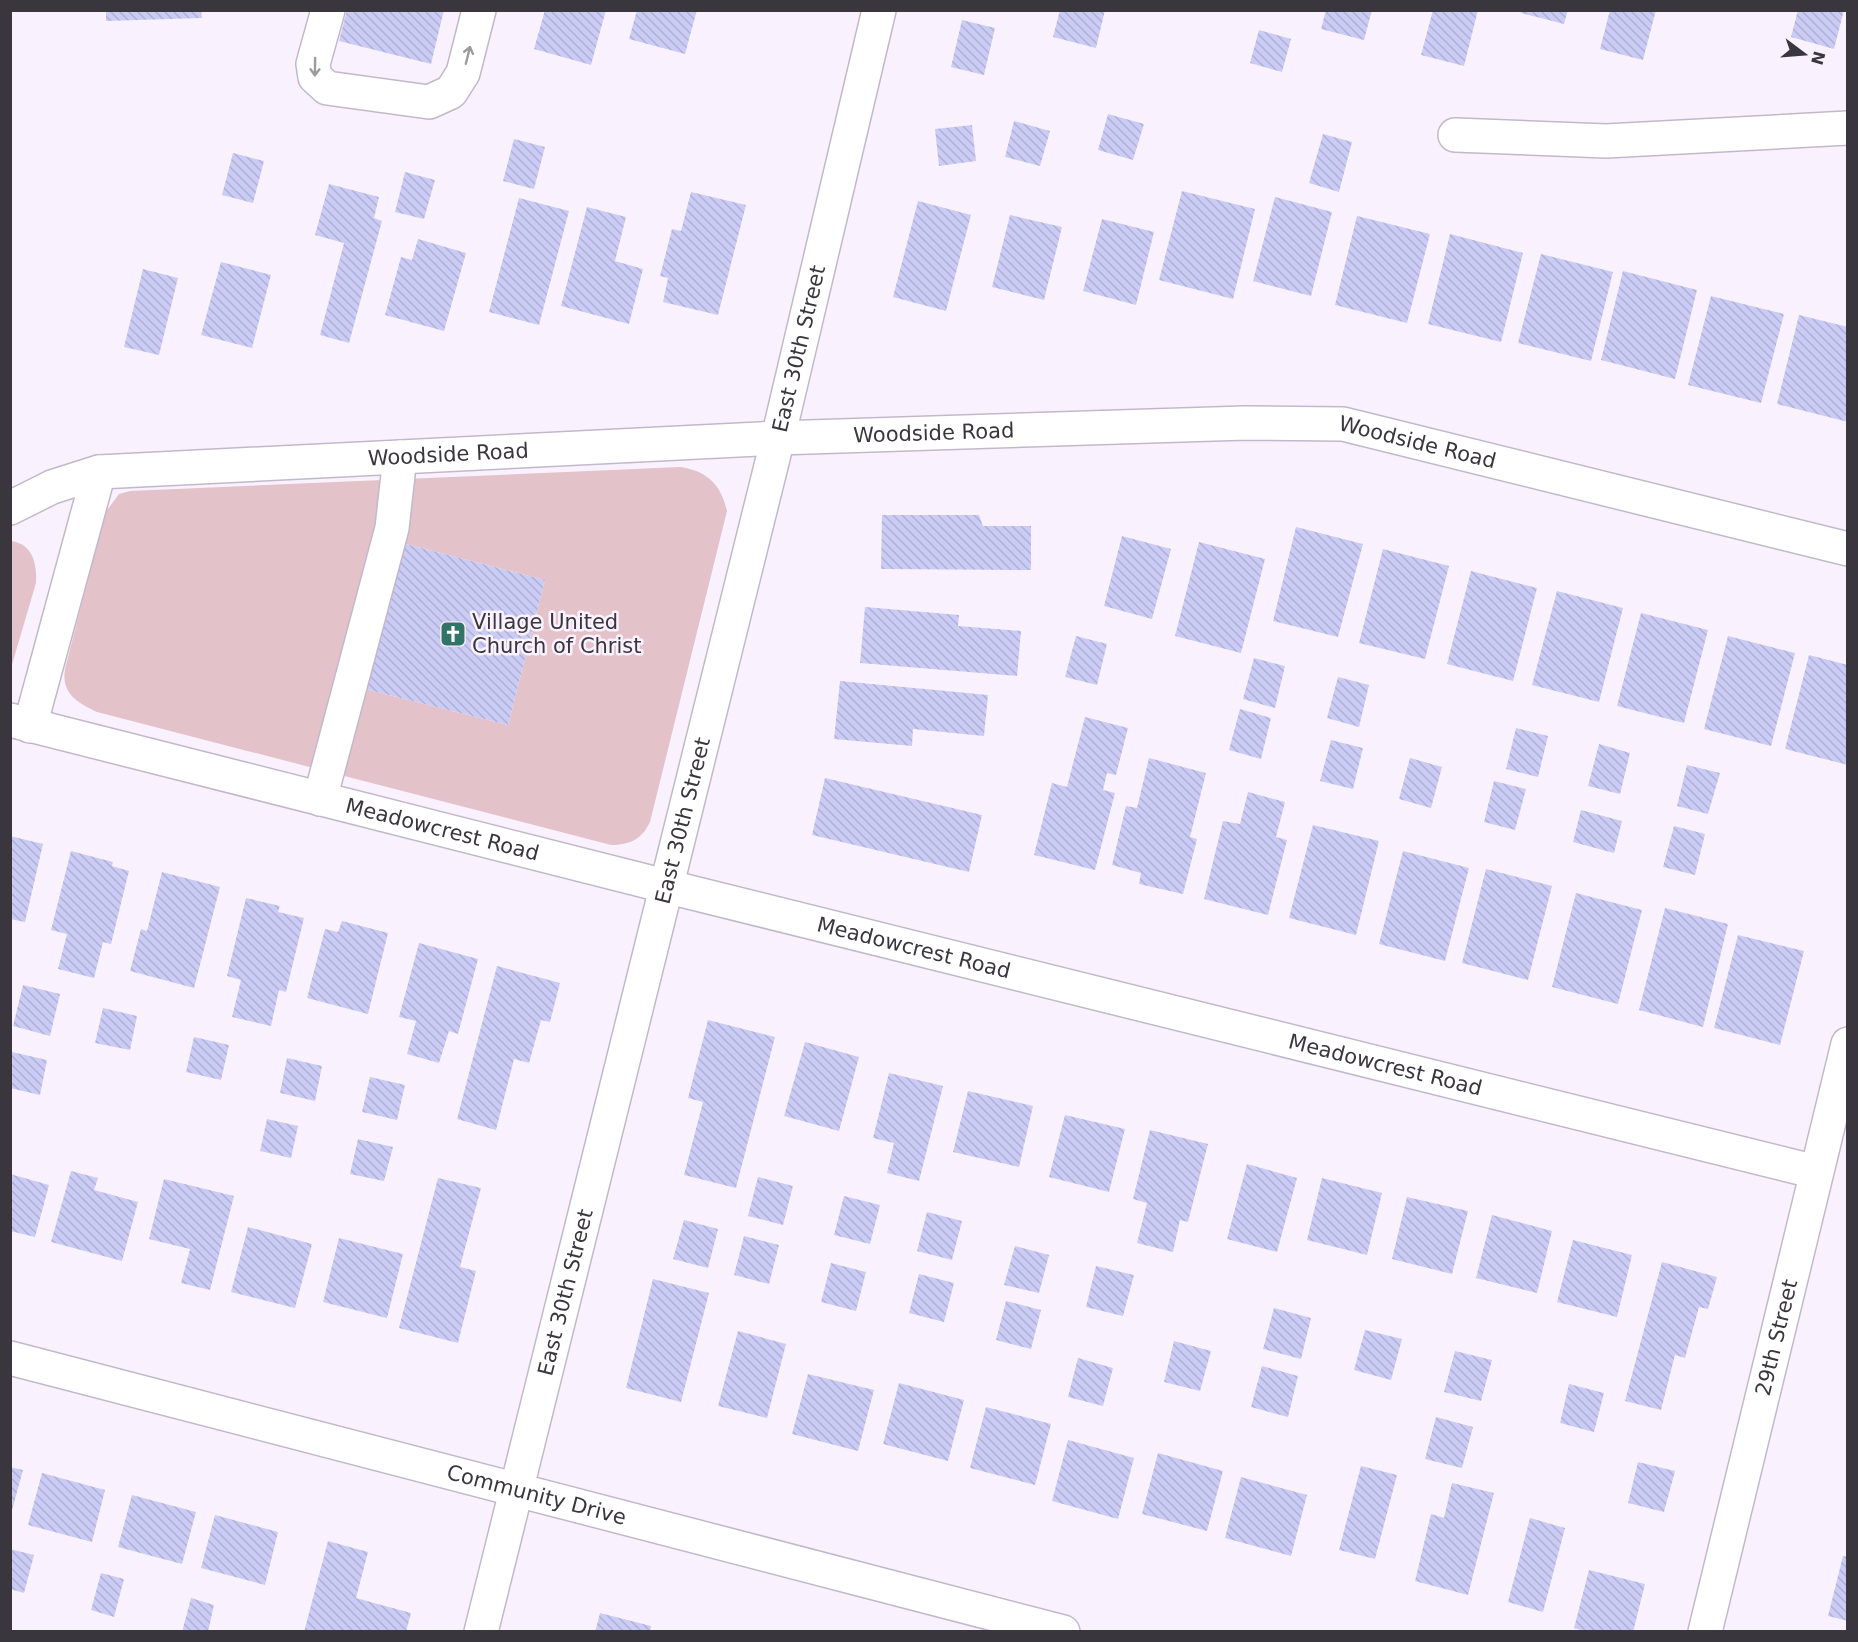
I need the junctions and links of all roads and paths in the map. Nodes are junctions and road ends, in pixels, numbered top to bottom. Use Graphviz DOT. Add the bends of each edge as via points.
graph roads {
  1 [pos="328,10"];
  2 [pos="479,10"];
  3 [pos="879,10"];
  4 [pos="1848,128"];
  5 [pos="1455,135"];
  6 [pos="778,438"];
  7 [pos="400,457"];
  8 [pos="99,472"];
  9 [pos="10,508"];
  10 [pos="1848,549"];
  11 [pos="20,723"];
  12 [pos="320,799"];
  13 [pos="665,886"];
  14 [pos="1848,1044"];
  15 [pos="1816,1172"];
  16 [pos="10,1358"];
  17 [pos="518,1488"];
  18 [pos="481,1632"];
  19 [pos="1063,1632"];
  20 [pos="1705,1632"];
  1 -- 2 [label="street, one-way" via="313,64 315,77 327,88 429,102 451,92 463,73"];
  3 -- 6 [label="street, East 30th Street"];
  4 -- 5 [label="street" via="1606,141"];
  6 -- 7 [label="street, Woodside Road"];
  6 -- 10 [label="street, Woodside Road" via="1343,423"];
  6 -- 13 [label="street, East 30th Street"];
  7 -- 8 [label="street, Woodside Road"];
  7 -- 12 [label="street" via="392,528"];
  8 -- 9 [label="street, Woodside Road" via="52,487"];
  8 -- 11 [label="street"];
  11 -- 12 [label="street, Meadowcrest Road"];
  12 -- 13 [label="street, Meadowcrest Road"];
  13 -- 15 [label="street, Meadowcrest Road"];
  13 -- 17 [label="street, East 30th Street"];
  14 -- 15 [label="street, 29th Street"];
  15 -- 20 [label="street, 29th Street"];
  16 -- 17 [label="street, Community Drive"];
  17 -- 18 [label="street, East 30th Street"];
  17 -- 19 [label="street, Community Drive"];
}
